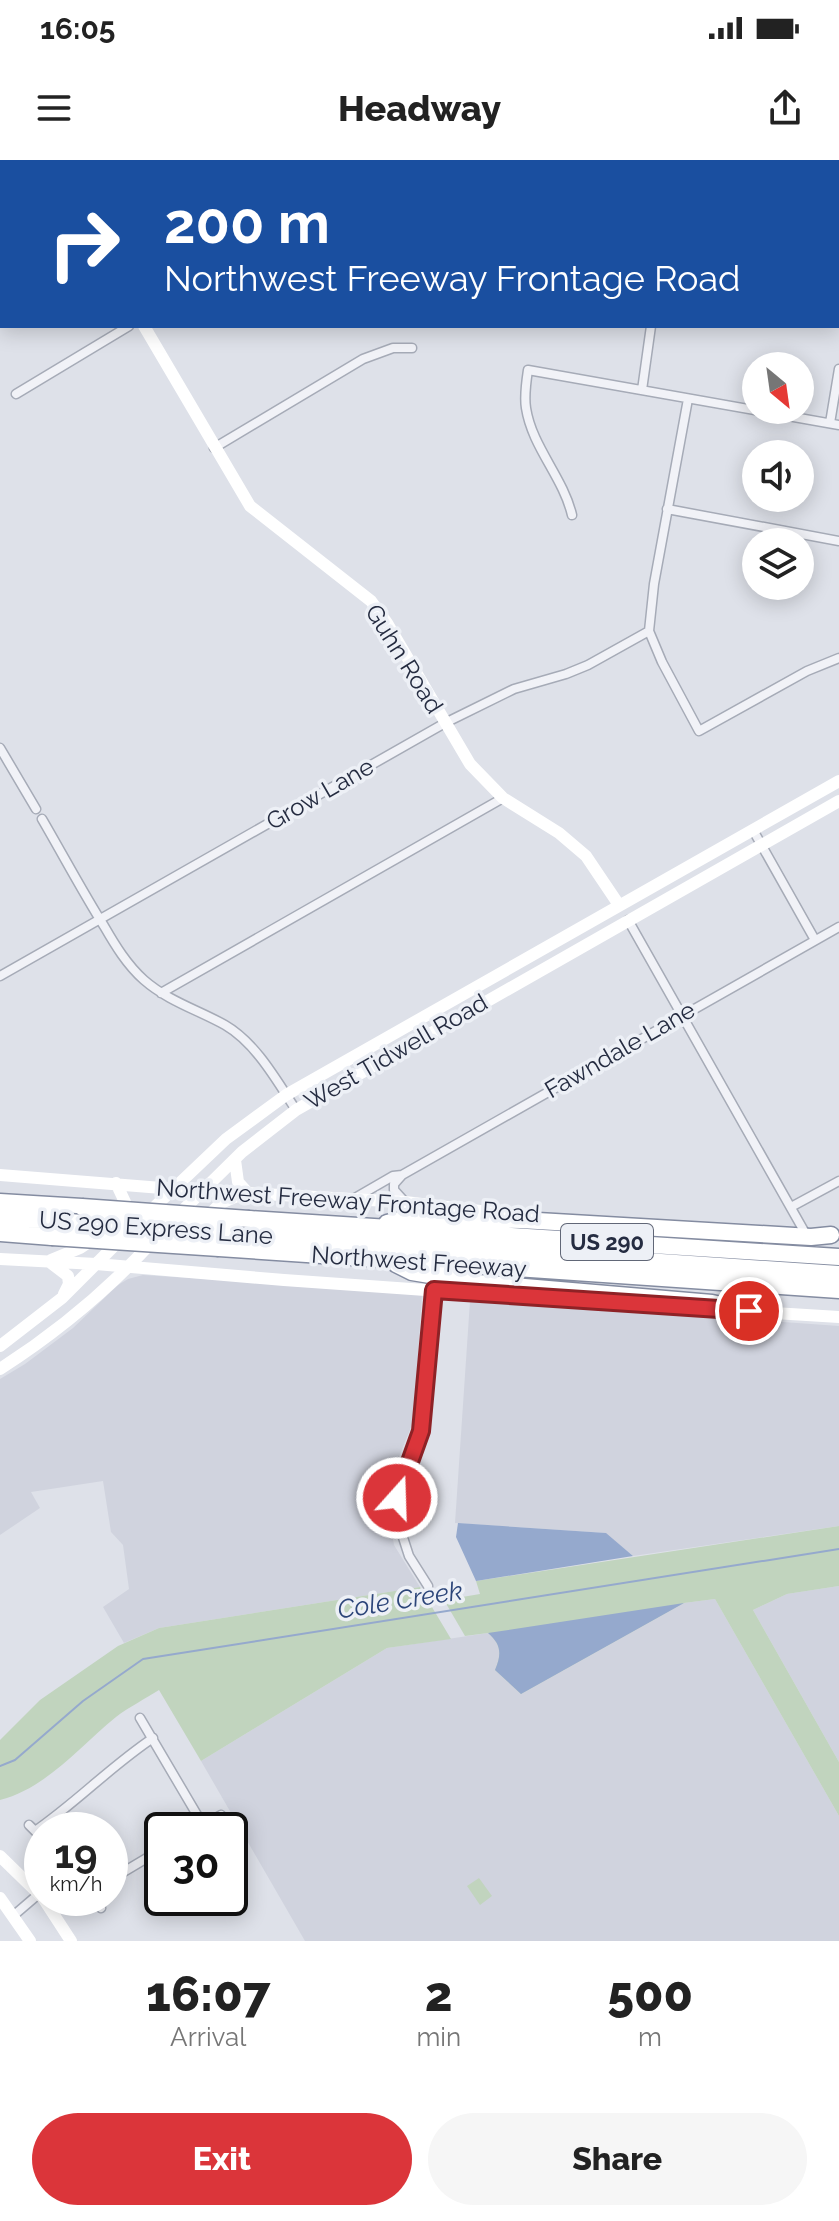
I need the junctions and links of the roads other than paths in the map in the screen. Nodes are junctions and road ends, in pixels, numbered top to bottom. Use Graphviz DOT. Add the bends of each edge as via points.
graph roads {
  1 [pos="126,328"];
  2 [pos="145,328"];
  3 [pos="651,328"];
  4 [pos="412,348"];
  5 [pos="839,369"];
  6 [pos="642,390"];
  7 [pos="16,394"];
  8 [pos="688,399"];
  9 [pos="834,424"];
  10 [pos="214,448"];
  11 [pos="667,509"];
  12 [pos="572,515"];
  13 [pos="839,541"];
  14 [pos="649,631"];
  15 [pos="839,658"];
  16 [pos="445,723"];
  17 [pos="0,748"];
  18 [pos="835,784"];
  19 [pos="503,798"];
  20 [pos="839,801"];
  21 [pos="36,809"];
  22 [pos="42,819"];
  23 [pos="753,830"];
  24 [pos="762,844"];
  25 [pos="619,905"];
  26 [pos="100,920"];
  27 [pos="628,920"];
  28 [pos="839,927"];
  29 [pos="815,940"];
  30 [pos="508,968"];
  31 [pos="0,976"];
  32 [pos="516,983"];
  33 [pos="161,993"];
  34 [pos="681,1015"];
  35 [pos="395,1033"];
  36 [pos="403,1048"];
  37 [pos="286,1095"];
  38 [pos="296,1110"];
  39 [pos="235,1160"];
  40 [pos="0,1175"];
  41 [pos="402,1175"];
  42 [pos="839,1181"];
  43 [pos="116,1183"];
  44 [pos="174,1189"];
  45 [pos="204,1190"];
  46 [pos="247,1192"];
  47 [pos="354,1199"];
  48 [pos="0,1202"];
  49 [pos="405,1202"];
  50 [pos="791,1207"];
  51 [pos="0,1217"];
  52 [pos="374,1227"];
  53 [pos="804,1231"];
  54 [pos="0,1233"];
  55 [pos="835,1235"];
  56 [pos="839,1257"];
  57 [pos="0,1259"];
  58 [pos="387,1260"];
  59 [pos="48,1261"];
  60 [pos="96,1264"];
  61 [pos="128,1268"];
  62 [pos="186,1271"];
  63 [pos="839,1274"];
  64 [pos="434,1290"];
  65 [pos="839,1290"];
  66 [pos="62,1298"];
  67 [pos="749,1311"];
  68 [pos="839,1317"];
  69 [pos="19,1334"];
  70 [pos="0,1346"];
  71 [pos="30,1350"];
  72 [pos="0,1369"];
  73 [pos="428,1586"];
  74 [pos="140,1718"];
  75 [pos="153,1738"];
  76 [pos="63,1812"];
  77 [pos="190,1812"];
  78 [pos="0,1856"];
  79 [pos="24,1878"];
  80 [pos="0,1898"];
  81 [pos="24,1908"];
  82 [pos="13,1916"];
  83 [pos="55,1916"];
  84 [pos="30,1941"];
  85 [pos="71,1941"];
  1 -- 7 [label="street"];
  2 -- 10 [label="main road, Guhn Road"];
  3 -- 6 [label="street"];
  4 -- 10 [label="street" via="393,348 363,359"];
  5 -- 9 [label="street"];
  6 -- 8 [label="street"];
  6 -- 12 [label="street" via="528,370 528,417"];
  8 -- 9 [label="street"];
  8 -- 11 [label="street"];
  10 -- 16 [label="main road, Guhn Road" via="250,506 371,601"];
  11 -- 13 [label="street"];
  11 -- 14 [label="street"];
  14 -- 15 [label="street" via="699,731"];
  14 -- 16 [label="street, Grow Lane" via="577,670 514,689"];
  16 -- 19 [label="main road, Guhn Road" via="470,764"];
  16 -- 26 [label="street, Grow Lane"];
  17 -- 21 [label="street"];
  18 -- 20 [label="main road"];
  18 -- 23 [label="main road, West Tidwell Road"];
  19 -- 25 [label="main road, Guhn Road" via="572,842"];
  19 -- 33 [label="street"];
  20 -- 24 [label="main road, West Tidwell Road"];
  22 -- 26 [label="street"];
  23 -- 24 [label="street"];
  23 -- 25 [label="main road, West Tidwell Road"];
  24 -- 27 [label="main road, West Tidwell Road"];
  24 -- 29 [label="street"];
  25 -- 30 [label="main road, West Tidwell Road"];
  26 -- 31 [label="street, Grow Lane"];
  26 -- 33 [label="street" via="125,959"];
  27 -- 32 [label="main road, West Tidwell Road"];
  27 -- 34 [label="street"];
  28 -- 29 [label="street, Fawndale Lane"];
  29 -- 34 [label="street, Fawndale Lane"];
  30 -- 32 [label="main road"];
  30 -- 35 [label="main road, West Tidwell Road"];
  32 -- 36 [label="main road, West Tidwell Road"];
  33 -- 37 [label="street" via="227,1026"];
  34 -- 41 [label="street, Fawndale Lane"];
  34 -- 50 [label="street"];
  35 -- 36 [label="main road"];
  35 -- 37 [label="main road, West Tidwell Road"];
  36 -- 38 [label="main road, West Tidwell Road"];
  37 -- 38 [label="street"];
  37 -- 44 [label="main road, West Tidwell Road" via="226,1139"];
  38 -- 39 [label="main road, West Tidwell Road"];
  39 -- 45 [label="main road, West Tidwell Road"];
  39 -- 46 [label="main road" via="238,1182"];
  40 -- 43 [label="main road, Northwest Freeway Frontage Road"];
  41 -- 47 [label="street, Fawndale Lane"];
  41 -- 49 [label="street" via="394,1190"];
  42 -- 50 [label="street"];
  43 -- 44 [label="main road, Northwest Freeway Frontage Road"];
  43 -- 59 [label="main road" via="125,1202 122,1212 85,1246"];
  44 -- 45 [label="main road, Northwest Freeway Frontage Road"];
  44 -- 60 [label="main road, West Tidwell Road"];
  45 -- 46 [label="main road, Northwest Freeway Frontage Road"];
  45 -- 61 [label="main road, West Tidwell Road"];
  46 -- 47 [label="main road, Northwest Freeway Frontage Road"];
  46 -- 62 [label="main road" via="221,1203 180,1243 176,1253"];
  47 -- 49 [label="main road, Northwest Freeway Frontage Road"];
  48 -- 52 [label="highway, Northwest Freeway / US 290, bridge"];
  49 -- 53 [label="main road, Northwest Freeway Frontage Road" via="508,1215"];
  50 -- 53 [label="street"];
  51 -- 63 [label="highway, US 290 Express Lane, bridge"];
  52 -- 55 [label="highway" via="407,1218 450,1218"];
  52 -- 56 [label="highway, Northwest Freeway / US 290"];
  53 -- 55 [label="main road, Northwest Freeway Frontage Road"];
  54 -- 58 [label="highway, Northwest Freeway / US 290, bridge"];
  57 -- 59 [label="main road"];
  58 -- 65 [label="highway, Northwest Freeway / US 290"];
  58 -- 67 [label="highway" via="412,1272 478,1283 712,1303"];
  59 -- 60 [label="main road"];
  59 -- 66 [label="main road" via="68,1276"];
  60 -- 61 [label="main road"];
  60 -- 66 [label="main road, West Tidwell Road"];
  61 -- 62 [label="main road"];
  61 -- 71 [label="main road, West Tidwell Road"];
  62 -- 64 [label="main road"];
  64 -- 67 [label="main road"];
  64 -- 73 [label="street" via="421,1431 397,1498 409,1556"];
  66 -- 69 [label="main road, West Tidwell Road"];
  67 -- 68 [label="main road"];
  69 -- 70 [label="main road, West Tidwell Road"];
  69 -- 71 [label="main road"];
  71 -- 72 [label="main road, West Tidwell Road"];
  74 -- 75 [label="street"];
  75 -- 76 [label="street"];
  75 -- 77 [label="street"];
  78 -- 79 [label="main road"];
  80 -- 82 [label="main road"];
  81 -- 82 [label="street"];
  82 -- 84 [label="main road"];
  83 -- 85 [label="main road"];
}
